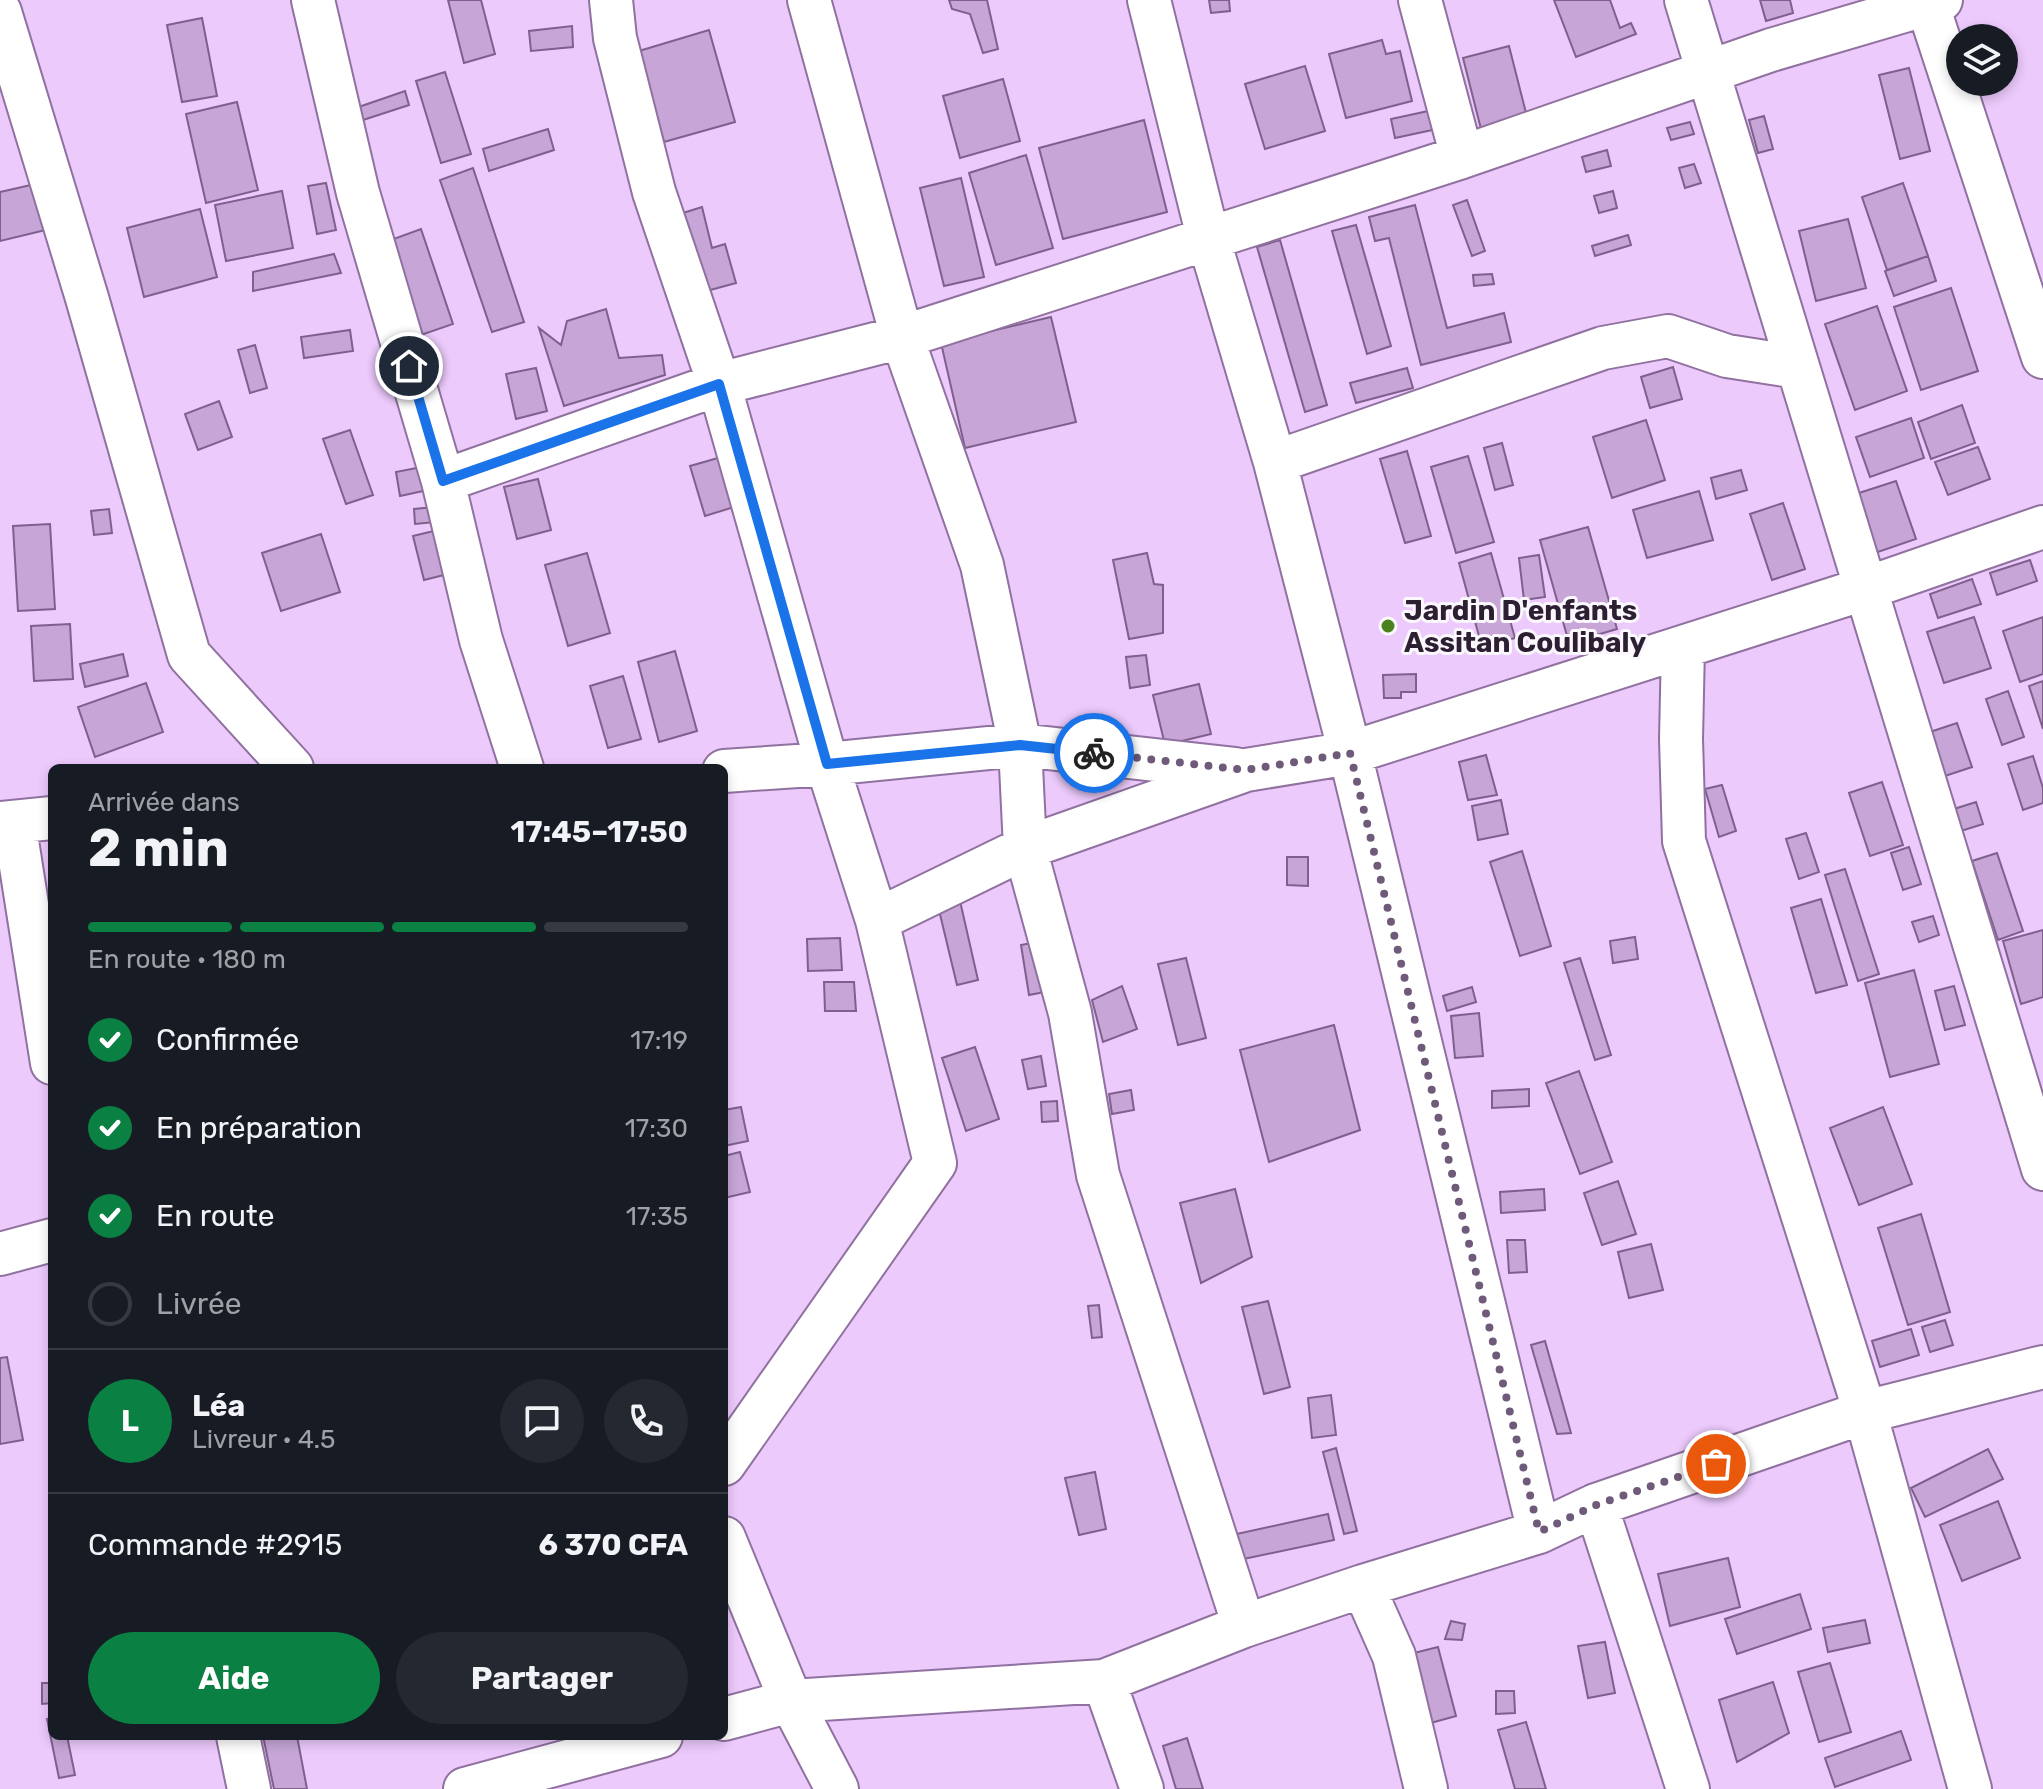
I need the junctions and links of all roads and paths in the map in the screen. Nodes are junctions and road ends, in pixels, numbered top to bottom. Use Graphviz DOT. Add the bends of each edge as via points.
graph roads {
  1 [pos="313,0"];
  2 [pos="611,0"];
  3 [pos="809,0"];
  4 [pos="1149,0"];
  5 [pos="1420,0"];
  6 [pos="1686,0"];
  7 [pos="1932,1"];
  8 [pos="0,12"];
  9 [pos="1708,73"];
  10 [pos="1462,157"];
  11 [pos="1208,237"];
  12 [pos="902,337"];
  13 [pos="2043,357"];
  14 [pos="1798,367"];
  15 [pos="719,384"];
  16 [pos="1275,462"];
  17 [pos="443,481"];
  18 [pos="2043,527"];
  19 [pos="1864,589"];
  20 [pos="1683,647"];
  21 [pos="1020,745"];
  22 [pos="1350,753"];
  23 [pos="288,764"];
  24 [pos="521,764"];
  25 [pos="827,764"];
  26 [pos="1246,770"];
  27 [pos="728,771"];
  28 [pos="22,821"];
  29 [pos="1025,848"];
  30 [pos="877,920"];
  31 [pos="48,1031"];
  32 [pos="2043,1169"];
  33 [pos="48,1241"];
  34 [pos="0,1254"];
  35 [pos="2043,1367"];
  36 [pos="1865,1412"];
  37 [pos="728,1458"];
  38 [pos="1596,1505"];
  39 [pos="1539,1532"];
  40 [pos="728,1548"];
  41 [pos="1363,1586"];
  42 [pos="1244,1626"];
  43 [pos="1104,1681"];
  44 [pos="791,1701"];
  45 [pos="728,1718"];
  46 [pos="239,1740"];
  47 [pos="630,1740"];
  48 [pos="537,1752"];
  49 [pos="249,1789"];
  50 [pos="465,1789"];
  51 [pos="837,1789"];
  52 [pos="1142,1789"];
  53 [pos="1426,1789"];
  54 [pos="1688,1789"];
  55 [pos="1970,1789"];
  1 -- 17 [label="street" via="358,193"];
  2 -- 15 [label="street" via="615,38 654,192"];
  3 -- 12 [label="street"];
  4 -- 11 [label="street"];
  5 -- 10 [label="street"];
  6 -- 9 [label="street"];
  7 -- 9 [label="street"];
  7 -- 13 [label="street"];
  8 -- 23 [label="street" via="189,655"];
  9 -- 10 [label="street"];
  9 -- 14 [label="street"];
  10 -- 11 [label="street"];
  11 -- 12 [label="street"];
  11 -- 16 [label="street"];
  12 -- 15 [label="street"];
  12 -- 21 [label="street" via="982,565"];
  14 -- 16 [label="street" via="1727,356 1668,336 1603,348"];
  14 -- 19 [label="street"];
  15 -- 17 [label="street"];
  15 -- 25 [label="street"];
  16 -- 22 [label="street"];
  17 -- 24 [label="street" via="481,640"];
  18 -- 19 [label="street"];
  19 -- 20 [label="street"];
  19 -- 32 [label="street"];
  20 -- 22 [label="street"];
  20 -- 36 [label="street" via="1684,841"];
  21 -- 25 [label="street"];
  21 -- 26 [label="street"];
  21 -- 29 [label="street"];
  22 -- 26 [label="street"];
  22 -- 39 [label="street"];
  25 -- 27 [label="street"];
  25 -- 30 [label="street"];
  26 -- 29 [label="street"];
  28 -- 31 [label="street"];
  29 -- 30 [label="street"];
  29 -- 42 [label="street" via="1070,1013 1098,1175"];
  30 -- 37 [label="street" via="935,1163"];
  33 -- 34 [label="street"];
  35 -- 36 [label="street"];
  36 -- 38 [label="street"];
  36 -- 55 [label="street"];
  38 -- 39 [label="street"];
  38 -- 54 [label="street"];
  39 -- 41 [label="street"];
  40 -- 44 [label="street"];
  41 -- 42 [label="street"];
  41 -- 53 [label="street" via="1394,1656"];
  42 -- 43 [label="street"];
  43 -- 44 [label="street"];
  43 -- 52 [label="street"];
  44 -- 45 [label="street"];
  44 -- 51 [label="street"];
  46 -- 49 [label="street"];
  47 -- 48 [label="street"];
  48 -- 50 [label="street"];
}
